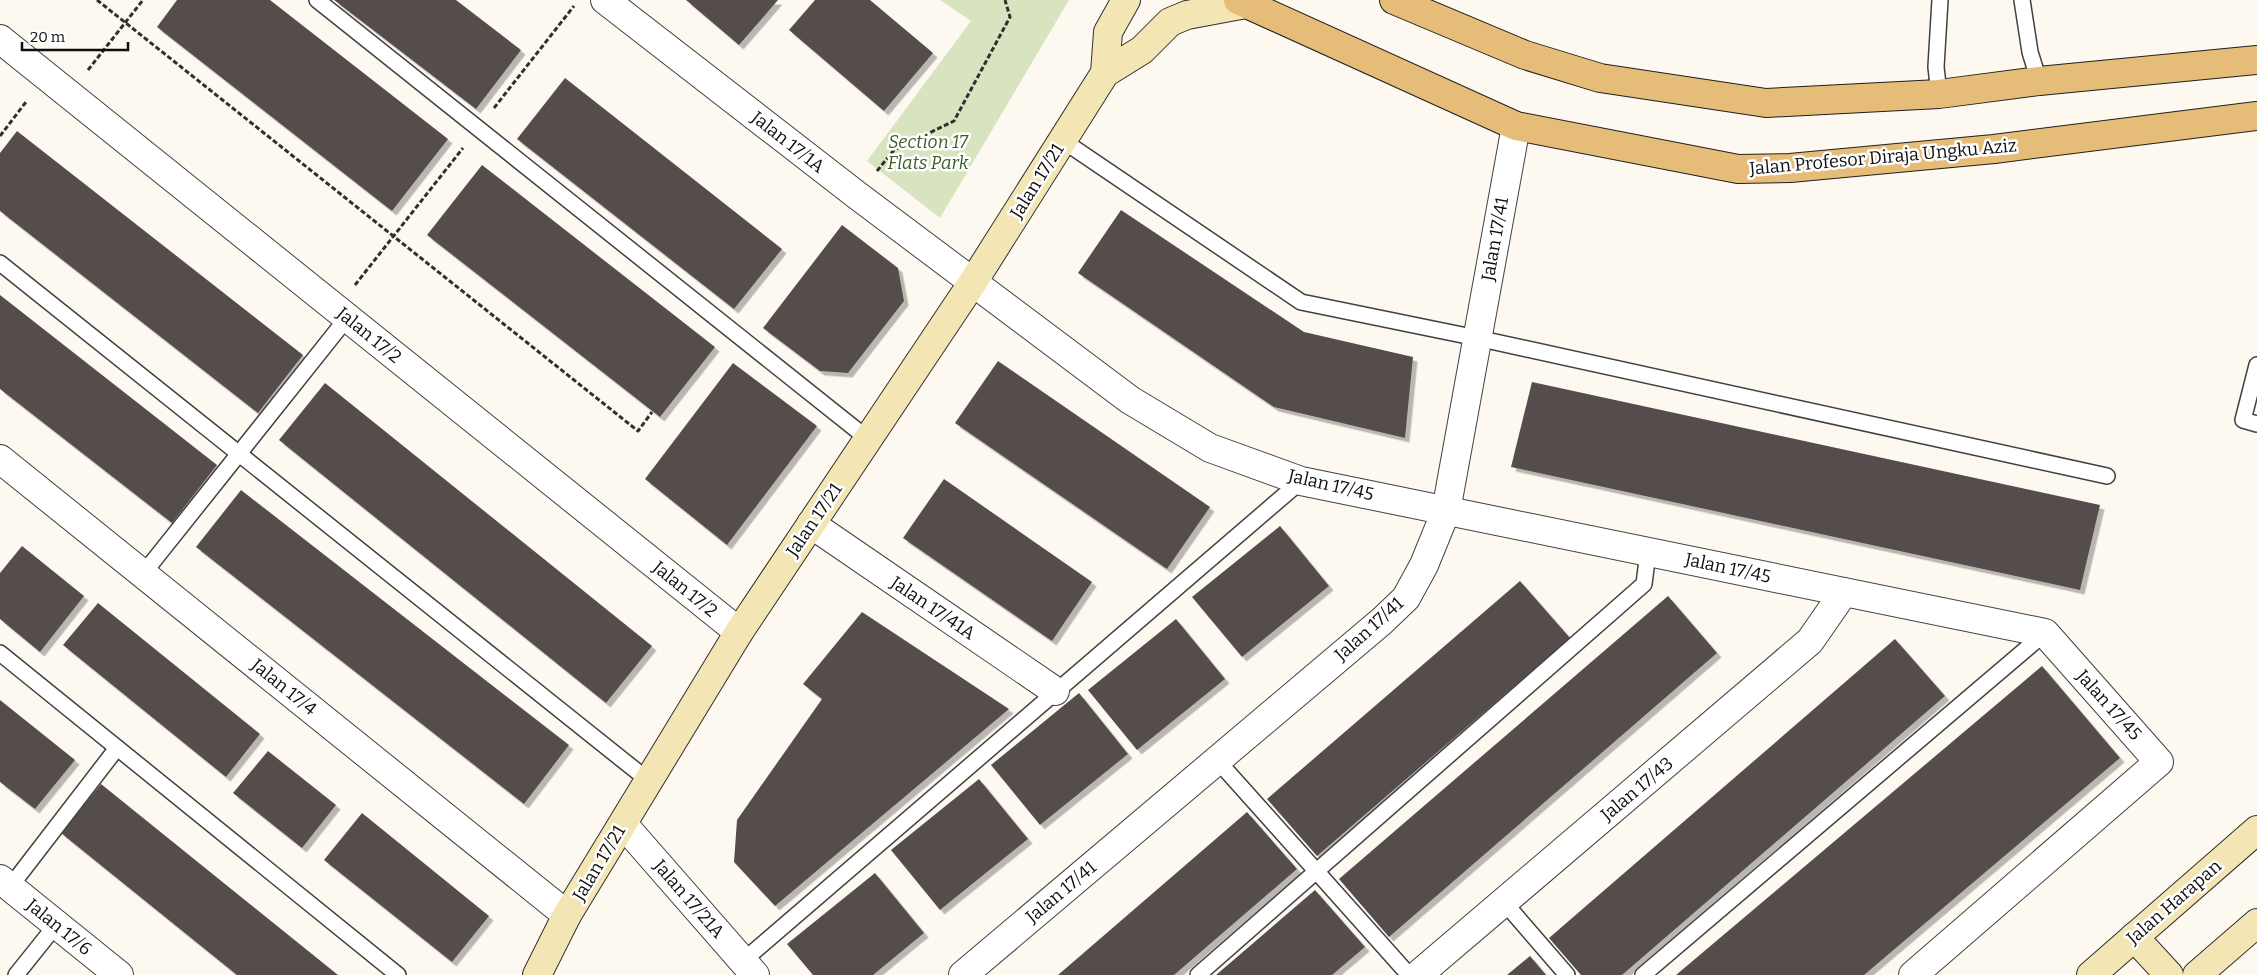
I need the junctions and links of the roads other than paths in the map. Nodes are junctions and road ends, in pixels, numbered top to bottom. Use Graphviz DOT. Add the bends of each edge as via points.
graph roads {
  1 [pos="317,0"];
  2 [pos="605,0"];
  3 [pos="1126,0"];
  4 [pos="1394,0"];
  5 [pos="1940,0"];
  6 [pos="2022,0"];
  7 [pos="1242,2"];
  8 [pos="0,39"];
  9 [pos="2257,60"];
  10 [pos="1105,73"];
  11 [pos="2039,80"];
  12 [pos="1939,94"];
  13 [pos="2257,116"];
  14 [pos="1516,126"];
  15 [pos="1062,140"];
  16 [pos="0,263"];
  17 [pos="973,282"];
  18 [pos="342,313"];
  19 [pos="1477,338"];
  20 [pos="2257,365"];
  21 [pos="2257,424"];
  22 [pos="868,439"];
  23 [pos="239,454"];
  24 [pos="0,459"];
  25 [pos="2107,476"];
  26 [pos="1301,481"];
  27 [pos="1446,511"];
  28 [pos="811,524"];
  29 [pos="1648,552"];
  30 [pos="143,574"];
  31 [pos="1844,592"];
  32 [pos="739,632"];
  33 [pos="2045,633"];
  34 [pos="0,653"];
  35 [pos="1055,692"];
  36 [pos="117,748"];
  37 [pos="1217,760"];
  38 [pos="648,781"];
  39 [pos="623,824"];
  40 [pos="2257,830"];
  41 [pos="1315,870"];
  42 [pos="5,883"];
  43 [pos="1504,902"];
  44 [pos="567,915"];
  45 [pos="2257,923"];
  46 [pos="56,924"];
  47 [pos="2134,937"];
  48 [pos="749,968"];
  49 [pos="2101,972"];
  50 [pos="16,975"];
  51 [pos="119,975"];
  52 [pos="398,975"];
  53 [pos="537,975"];
  54 [pos="963,975"];
  55 [pos="1198,975"];
  56 [pos="1409,975"];
  57 [pos="1418,975"];
  58 [pos="1567,975"];
  59 [pos="1643,975"];
  60 [pos="1913,975"];
  61 [pos="2170,975"];
  62 [pos="2196,975"];
  1 -- 22 [label="lane"];
  2 -- 17 [label="street, Jalan 17/1A"];
  3 -- 10 [label="street, Jalan 17/21" via="1108,32"];
  4 -- 12 [label="main road" via="1525,55 1600,78 1766,103"];
  5 -- 12 [label="lane" via="1936,67"];
  6 -- 11 [label="lane" via="2030,52"];
  7 -- 10 [label="street, Jalan 17/21" via="1170,22 1142,50"];
  7 -- 14 [label="main road, Jalan Profesor Diraja Ungku Aziz"];
  8 -- 18 [label="street, Jalan 17/2"];
  9 -- 11 [label="main road"];
  10 -- 15 [label="street, Jalan 17/21"];
  11 -- 12 [label="main road"];
  13 -- 14 [label="main road, Jalan Profesor Diraja Ungku Aziz" via="1994,149 1738,169"];
  14 -- 19 [label="street, Jalan 17/41"];
  15 -- 17 [label="street, Jalan 17/21"];
  15 -- 19 [label="lane" via="1301,302"];
  16 -- 23 [label="lane"];
  17 -- 22 [label="street, Jalan 17/21"];
  17 -- 26 [label="street, Jalan 17/45" via="1130,400 1210,448"];
  18 -- 23 [label="lane"];
  18 -- 32 [label="street, Jalan 17/2"];
  19 -- 25 [label="lane"];
  19 -- 27 [label="street, Jalan 17/41"];
  20 -- 21 [label="lane" via="2243,420"];
  22 -- 28 [label="street, Jalan 17/21"];
  23 -- 30 [label="lane"];
  23 -- 38 [label="lane"];
  24 -- 30 [label="street, Jalan 17/4"];
  26 -- 27 [label="street, Jalan 17/45"];
  26 -- 35 [label="lane"];
  27 -- 29 [label="street, Jalan 17/45"];
  27 -- 37 [label="street, Jalan 17/41" via="1424,565 1406,598"];
  28 -- 32 [label="street, Jalan 17/21"];
  28 -- 35 [label="street, Jalan 17/41A"];
  29 -- 31 [label="street, Jalan 17/45"];
  29 -- 41 [label="lane" via="1644,584"];
  30 -- 44 [label="street, Jalan 17/4"];
  31 -- 33 [label="street, Jalan 17/45"];
  31 -- 43 [label="street, Jalan 17/43" via="1810,641"];
  32 -- 38 [label="street, Jalan 17/21"];
  33 -- 59 [label="lane"];
  33 -- 60 [label="street, Jalan 17/45" via="2159,762"];
  34 -- 36 [label="lane"];
  35 -- 48 [label="lane"];
  36 -- 42 [label="lane"];
  36 -- 52 [label="lane"];
  37 -- 41 [label="lane"];
  37 -- 54 [label="street, Jalan 17/41"];
  38 -- 39 [label="street, Jalan 17/21"];
  39 -- 44 [label="street, Jalan 17/21"];
  39 -- 48 [label="street, Jalan 17/21A"];
  40 -- 47 [label="street, Jalan Harapan"];
  41 -- 55 [label="lane"];
  41 -- 56 [label="lane"];
  42 -- 46 [label="street, Jalan 17/6"];
  43 -- 57 [label="street, Jalan 17/43"];
  43 -- 58 [label="lane"];
  44 -- 53 [label="street, Jalan 17/21"];
  45 -- 62 [label="street"];
  46 -- 50 [label="lane"];
  46 -- 51 [label="street, Jalan 17/6"];
  47 -- 49 [label="street, Jalan Harapan"];
  47 -- 61 [label="street"];
}
